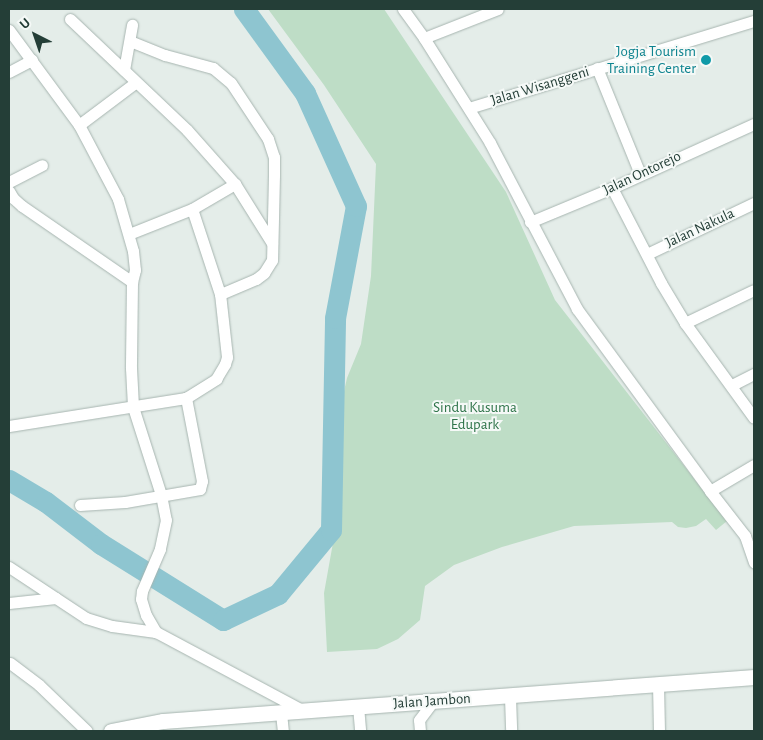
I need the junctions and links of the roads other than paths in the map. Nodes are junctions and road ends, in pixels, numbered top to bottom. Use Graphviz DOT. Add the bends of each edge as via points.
graph roads {
  1 [pos="403,9"];
  2 [pos="498,9"];
  3 [pos="70,19"];
  4 [pos="754,20"];
  5 [pos="132,25"];
  6 [pos="9,30"];
  7 [pos="424,38"];
  8 [pos="130,41"];
  9 [pos="32,60"];
  10 [pos="596,68"];
  11 [pos="124,70"];
  12 [pos="9,72"];
  13 [pos="136,82"];
  14 [pos="469,108"];
  15 [pos="754,124"];
  16 [pos="79,125"];
  17 [pos="42,165"];
  18 [pos="640,174"];
  19 [pos="9,182"];
  20 [pos="235,184"];
  21 [pos="612,188"];
  22 [pos="9,191"];
  23 [pos="754,203"];
  24 [pos="192,209"];
  25 [pos="530,222"];
  26 [pos="129,234"];
  27 [pos="272,243"];
  28 [pos="647,254"];
  29 [pos="132,282"];
  30 [pos="754,290"];
  31 [pos="220,294"];
  32 [pos="685,323"];
  33 [pos="754,374"];
  34 [pos="732,385"];
  35 [pos="186,398"];
  36 [pos="133,407"];
  37 [pos="754,418"];
  38 [pos="9,426"];
  39 [pos="754,465"];
  40 [pos="710,491"];
  41 [pos="161,495"];
  42 [pos="80,505"];
  43 [pos="750,534"];
  44 [pos="754,562"];
  45 [pos="9,567"];
  46 [pos="56,598"];
  47 [pos="9,603"];
  48 [pos="156,632"];
  49 [pos="10,663"];
  50 [pos="754,677"];
  51 [pos="658,684"];
  52 [pos="510,697"];
  53 [pos="434,700"];
  54 [pos="358,706"];
  55 [pos="302,710"];
  56 [pos="281,713"];
  57 [pos="87,731"];
  58 [pos="112,731"];
  59 [pos="283,731"];
  60 [pos="360,731"];
  61 [pos="420,731"];
  62 [pos="511,731"];
  63 [pos="659,731"];
  1 -- 7 [label="street"];
  2 -- 7 [label="street"];
  3 -- 11 [label="street"];
  4 -- 10 [label="street, Jalan Wisanggeni"];
  5 -- 8 [label="street"];
  6 -- 9 [label="street"];
  7 -- 14 [label="street"];
  8 -- 11 [label="street"];
  8 -- 27 [label="street" via="213,68 231,83 242,98 268,140 274,157"];
  9 -- 12 [label="street"];
  9 -- 16 [label="street"];
  10 -- 14 [label="street, Jalan Wisanggeni"];
  10 -- 18 [label="street"];
  11 -- 13 [label="street"];
  13 -- 16 [label="street"];
  13 -- 20 [label="street" via="188,130"];
  14 -- 25 [label="street"];
  15 -- 18 [label="street, Jalan Ontorejo"];
  16 -- 26 [label="street" via="118,199"];
  17 -- 19 [label="street"];
  18 -- 21 [label="street, Jalan Ontorejo"];
  20 -- 24 [label="street"];
  20 -- 27 [label="street"];
  21 -- 25 [label="street, Jalan Ontorejo"];
  21 -- 28 [label="street"];
  22 -- 29 [label="street" via="22,206"];
  23 -- 28 [label="street, Jalan Nakula"];
  24 -- 26 [label="street"];
  24 -- 31 [label="street"];
  25 -- 40 [label="street" via="578,309"];
  26 -- 29 [label="street" via="134,263"];
  27 -- 31 [label="street" via="272,260 264,273 251,282"];
  28 -- 32 [label="street" via="660,283"];
  29 -- 36 [label="street"];
  30 -- 32 [label="street"];
  31 -- 35 [label="street" via="225,364 216,379"];
  32 -- 34 [label="street"];
  33 -- 34 [label="street"];
  34 -- 37 [label="street"];
  35 -- 36 [label="street"];
  35 -- 41 [label="street" via="202,486 196,490"];
  36 -- 38 [label="street"];
  36 -- 41 [label="street"];
  39 -- 40 [label="street"];
  40 -- 43 [label="street"];
  41 -- 42 [label="street" via="125,502"];
  41 -- 48 [label="street" via="165,530 142,591 146,615"];
  43 -- 44 [label="street"];
  45 -- 46 [label="street"];
  46 -- 47 [label="street"];
  46 -- 48 [label="street" via="99,623"];
  48 -- 55 [label="street"];
  49 -- 57 [label="street"];
  50 -- 51 [label="main road, Jalan Jambon"];
  51 -- 52 [label="main road, Jalan Jambon"];
  51 -- 63 [label="street"];
  52 -- 53 [label="main road, Jalan Jambon"];
  52 -- 62 [label="street"];
  53 -- 54 [label="main road, Jalan Jambon"];
  53 -- 61 [label="street" via="419,720"];
  54 -- 55 [label="main road, Jalan Jambon"];
  54 -- 60 [label="street"];
  55 -- 56 [label="main road, Jalan Jambon"];
  56 -- 58 [label="main road, Jalan Jambon" via="162,721"];
  56 -- 59 [label="street"];
}
